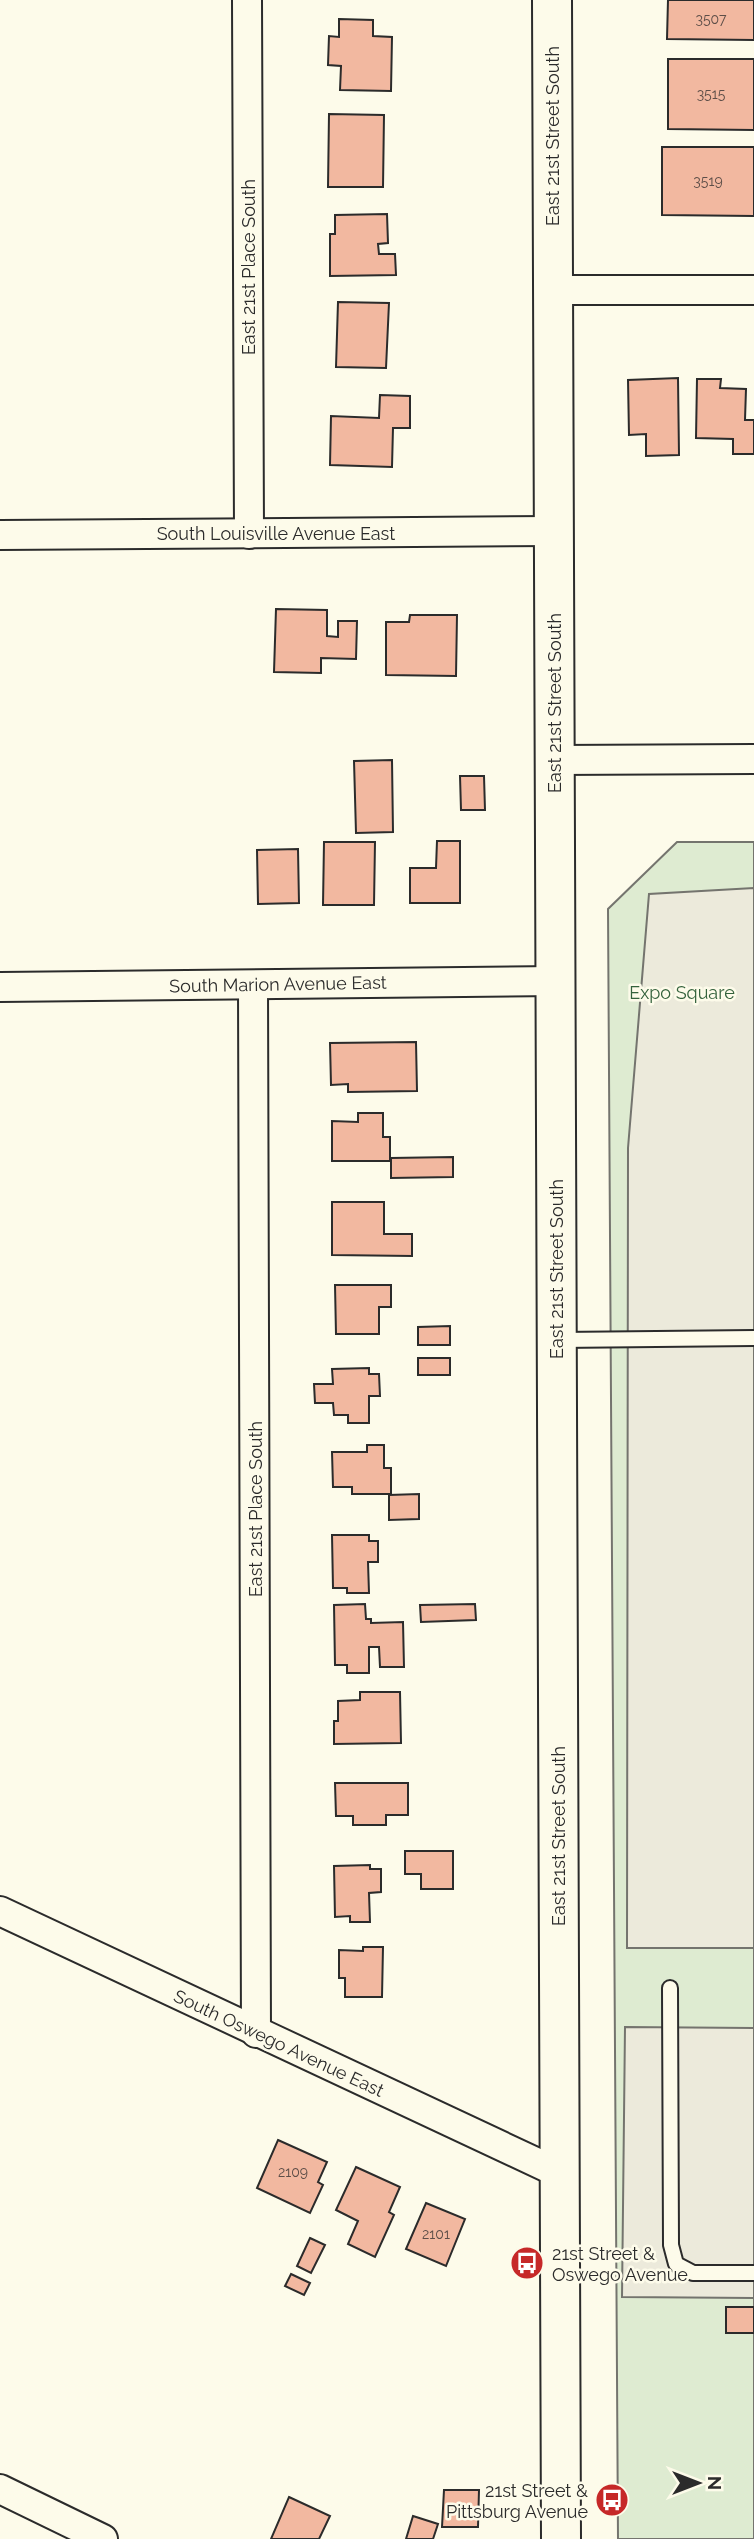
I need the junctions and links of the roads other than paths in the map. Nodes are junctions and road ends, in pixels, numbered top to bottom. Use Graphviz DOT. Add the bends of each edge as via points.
graph roads {
  1 [pos="247,0"];
  2 [pos="552,0"];
  3 [pos="552,290"];
  4 [pos="754,290"];
  5 [pos="553,531"];
  6 [pos="249,534"];
  7 [pos="0,535"];
  8 [pos="754,759"];
  9 [pos="555,760"];
  10 [pos="556,981"];
  11 [pos="253,985"];
  12 [pos="0,987"];
  13 [pos="754,1338"];
  14 [pos="557,1340"];
  15 [pos="0,1911"];
  16 [pos="670,1988"];
  17 [pos="256,2033"];
  18 [pos="559,2173"];
  19 [pos="754,2273"];
  20 [pos="0,2489"];
  21 [pos="103,2539"];
  22 [pos="561,2539"];
  1 -- 6 [label="street, East 21st Place South"];
  2 -- 3 [label="main road, East 21st Street South"];
  3 -- 4 [label="street"];
  3 -- 5 [label="main road, East 21st Street South"];
  5 -- 6 [label="street, South Louisville Avenue East"];
  5 -- 9 [label="main road, East 21st Street South"];
  6 -- 7 [label="street, South Louisville Avenue East"];
  8 -- 9 [label="street"];
  9 -- 10 [label="main road, East 21st Street South"];
  10 -- 11 [label="street, South Marion Avenue East"];
  10 -- 14 [label="main road, East 21st Street South"];
  11 -- 12 [label="street, South Marion Avenue East"];
  11 -- 17 [label="street, East 21st Place South"];
  13 -- 14 [label="lane"];
  14 -- 18 [label="main road, East 21st Street South"];
  15 -- 17 [label="street, South Oswego Avenue East"];
  16 -- 19 [label="lane" via="671,2245 676,2264 693,2273"];
  17 -- 18 [label="street, South Oswego Avenue East"];
  18 -- 22 [label="main road, East 21st Street South"];
  20 -- 21 [label="street"];
}
